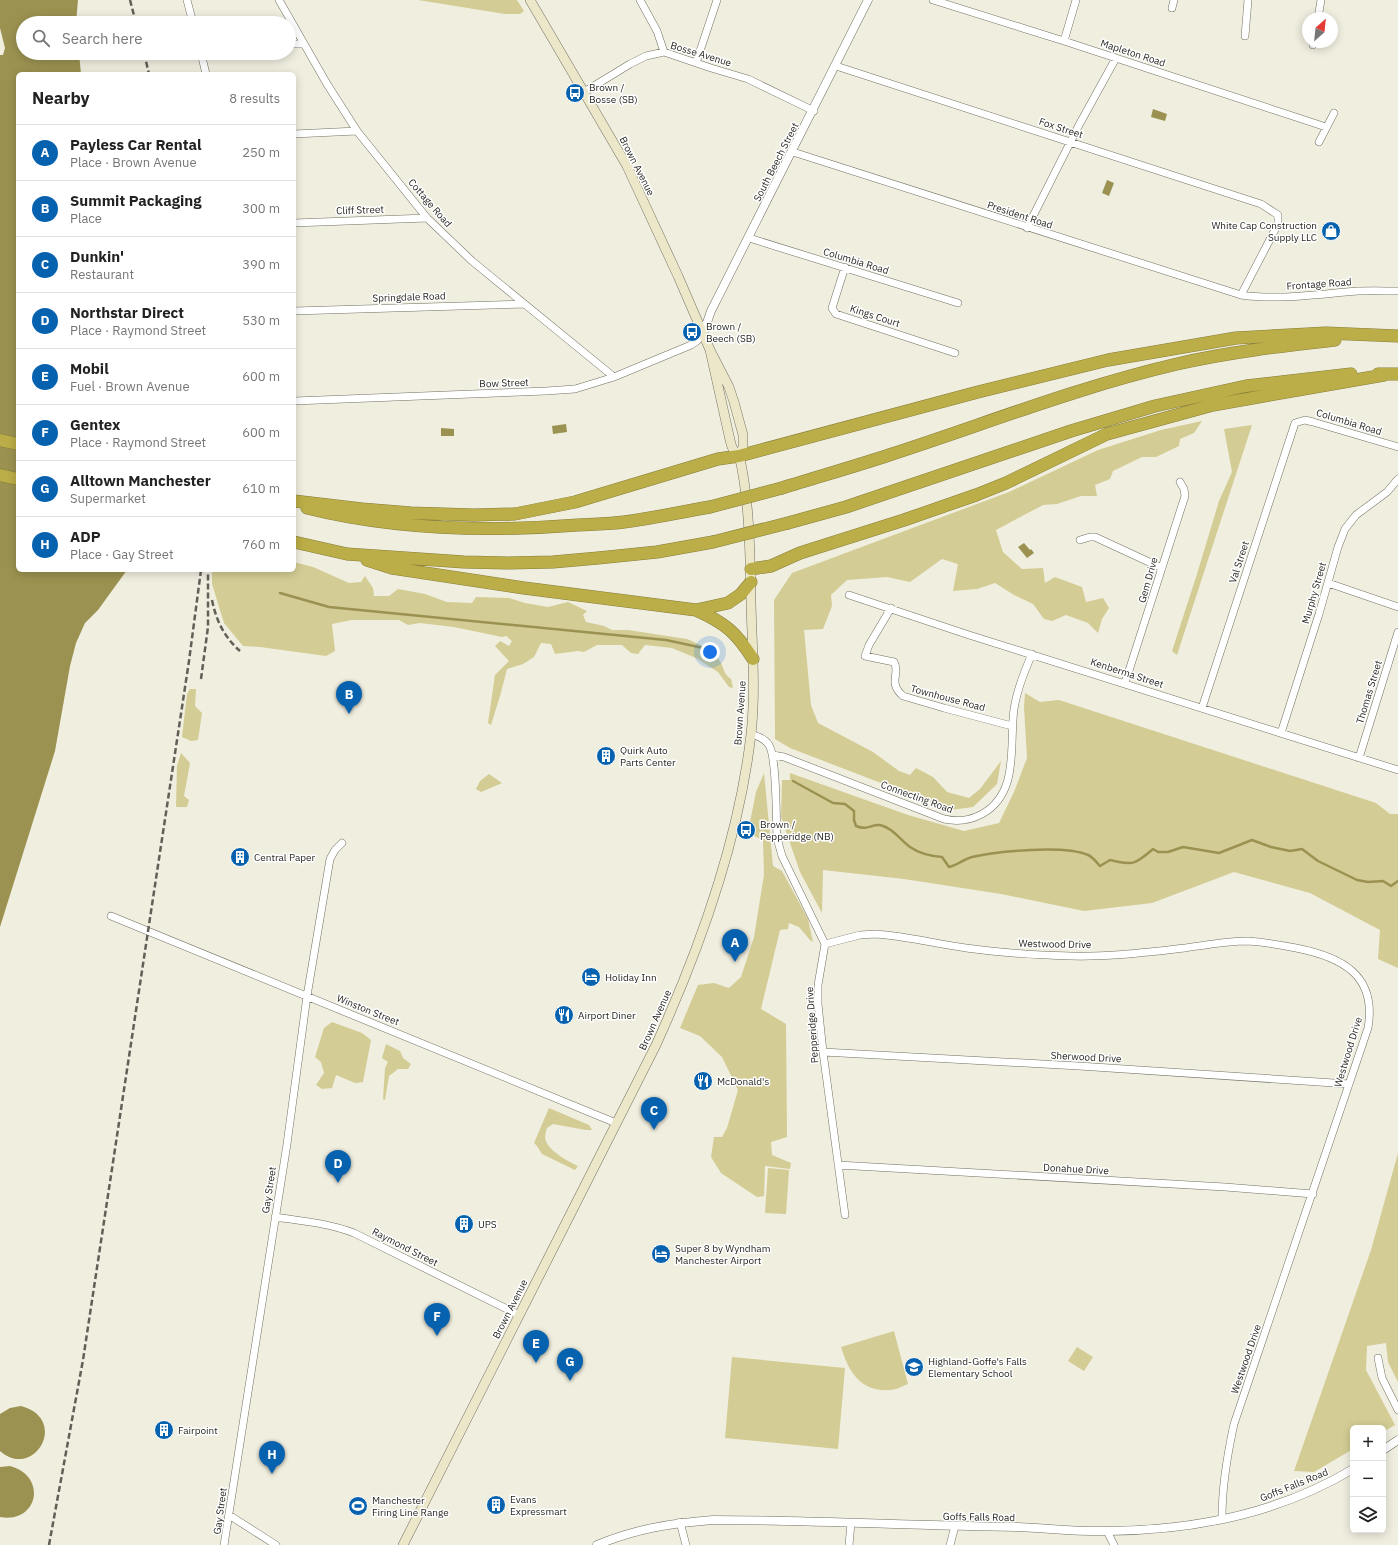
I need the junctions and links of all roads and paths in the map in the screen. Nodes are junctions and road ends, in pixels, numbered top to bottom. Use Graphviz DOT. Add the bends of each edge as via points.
graph roads {
  1 [pos="187,0"];
  2 [pos="280,0"];
  3 [pos="530,0"];
  4 [pos="640,0"];
  5 [pos="717,0"];
  6 [pos="868,0"];
  7 [pos="933,0"];
  8 [pos="1076,0"];
  9 [pos="1174,0"];
  10 [pos="1248,0"];
  11 [pos="1321,0"];
  12 [pos="1172,8"];
  13 [pos="1319,12"];
  14 [pos="191,16"];
  15 [pos="289,16"];
  16 [pos="296,29"];
  17 [pos="1245,36"];
  18 [pos="1064,41"];
  19 [pos="296,44"];
  20 [pos="304,44"];
  21 [pos="664,52"];
  22 [pos="1116,58"];
  23 [pos="203,60"];
  24 [pos="696,63"];
  25 [pos="836,66"];
  26 [pos="206,72"];
  27 [pos="584,92"];
  28 [pos="814,111"];
  29 [pos="1334,113"];
  30 [pos="1326,127"];
  31 [pos="357,131"];
  32 [pos="296,134"];
  33 [pos="1070,142"];
  34 [pos="1319,142"];
  35 [pos="793,152"];
  36 [pos="427,218"];
  37 [pos="296,223"];
  38 [pos="1027,228"];
  39 [pos="749,238"];
  40 [pos="845,267"];
  41 [pos="1398,291"];
  42 [pos="1241,295"];
  43 [pos="958,303"];
  44 [pos="524,304"];
  45 [pos="296,311"];
  46 [pos="703,334"];
  47 [pos="1372,336"];
  48 [pos="1398,336"];
  49 [pos="710,350"];
  50 [pos="955,353"];
  51 [pos="1398,374"];
  52 [pos="1384,375"];
  53 [pos="614,377"];
  54 [pos="296,401"];
  55 [pos="1295,423"];
  56 [pos="0,440"];
  57 [pos="16,444"];
  58 [pos="1398,447"];
  59 [pos="739,456"];
  60 [pos="0,475"];
  61 [pos="16,479"];
  62 [pos="1398,479"];
  63 [pos="1180,482"];
  64 [pos="296,501"];
  65 [pos="296,505"];
  66 [pos="1080,540"];
  67 [pos="296,542"];
  68 [pos="347,554"];
  69 [pos="1162,568"];
  70 [pos="751,569"];
  71 [pos="751,582"];
  72 [pos="1328,583"];
  73 [pos="849,595"];
  74 [pos="1398,607"];
  75 [pos="891,608"];
  76 [pos="696,610"];
  77 [pos="1398,632"];
  78 [pos="1032,654"];
  79 [pos="753,659"];
  80 [pos="1125,683"];
  81 [pos="1202,708"];
  82 [pos="1012,726"];
  83 [pos="1281,733"];
  84 [pos="751,734"];
  85 [pos="773,755"];
  86 [pos="1359,758"];
  87 [pos="1398,770"];
  88 [pos="342,843"];
  89 [pos="111,916"];
  90 [pos="825,944"];
  91 [pos="307,996"];
  92 [pos="823,1052"];
  93 [pos="1349,1084"];
  94 [pos="616,1123"];
  95 [pos="838,1165"];
  96 [pos="1313,1194"];
  97 [pos="845,1215"];
  98 [pos="275,1217"];
  99 [pos="519,1315"];
  100 [pos="1378,1358"];
  101 [pos="1398,1410"];
  102 [pos="1398,1440"];
  103 [pos="1386,1448"];
  104 [pos="1350,1471"];
  105 [pos="230,1515"];
  106 [pos="1222,1518"];
  107 [pos="680,1522"];
  108 [pos="850,1523"];
  109 [pos="955,1526"];
  110 [pos="1107,1531"];
  111 [pos="607,1543"];
  112 [pos="224,1545"];
  113 [pos="276,1545"];
  114 [pos="403,1545"];
  115 [pos="597,1545"];
  116 [pos="686,1545"];
  117 [pos="849,1545"];
  118 [pos="950,1545"];
  119 [pos="1114,1545"];
  1 -- 14 [label="street"];
  2 -- 15 [label="street, Cottage Road"];
  3 -- 27 [label="main road, Brown Avenue"];
  4 -- 21 [label="street" via="657,31"];
  5 -- 24 [label="street"];
  6 -- 25 [label="street, South Beech Street"];
  7 -- 18 [label="street, Mapleton Road"];
  8 -- 18 [label="street"];
  9 -- 12 [label="street"];
  10 -- 17 [label="street"];
  11 -- 13 [label="street"];
  16 -- 20 [label="street, Cottage Road"];
  18 -- 22 [label="street, Mapleton Road"];
  19 -- 20 [label="street"];
  20 -- 31 [label="street, Cottage Road"];
  21 -- 24 [label="street, Bosse Avenue"];
  21 -- 27 [label="street, Bosse Avenue" via="646,56"];
  22 -- 30 [label="street, Mapleton Road"];
  22 -- 33 [label="street"];
  23 -- 26 [label="street"];
  24 -- 28 [label="street, Bosse Avenue" via="748,79"];
  25 -- 28 [label="street, South Beech Street"];
  25 -- 33 [label="street, Fox Street"];
  27 -- 46 [label="main road, Brown Avenue" via="627,166"];
  28 -- 35 [label="street, South Beech Street"];
  29 -- 30 [label="street"];
  30 -- 34 [label="street"];
  31 -- 32 [label="street"];
  31 -- 36 [label="street, Cottage Road"];
  33 -- 38 [label="street"];
  33 -- 42 [label="street, Fox Street" via="1261,204 1278,215 1274,233"];
  35 -- 38 [label="street, President Road"];
  35 -- 39 [label="street, South Beech Street"];
  36 -- 37 [label="street, Cliff Street"];
  36 -- 44 [label="street, Cottage Road" via="472,261"];
  38 -- 42 [label="street, President Road"];
  39 -- 40 [label="street, Columbia Road"];
  39 -- 46 [label="street, South Beech Street" via="711,311"];
  40 -- 43 [label="street, Columbia Road"];
  40 -- 50 [label="street, Kings Court" via="832,308 836,314"];
  41 -- 42 [label="street, Frontage Road" via="1253,297"];
  44 -- 45 [label="street, Springdale Road"];
  44 -- 53 [label="street, Cottage Road"];
  46 -- 49 [label="main road, Brown Avenue"];
  46 -- 53 [label="street, Bow Street" via="691,345"];
  47 -- 48 [label="highway"];
  47 -- 59 [label="highway" via="1326,333 1236,338 1108,360"];
  47 -- 65 [label="highway, bridge" via="1275,347 1178,364 1066,395 782,488 710,507 622,522 473,529 354,518"];
  49 -- 59 [label="main road, Brown Avenue" via="732,448"];
  49 -- 59 [label="main road, Brown Avenue" via="729,387 743,435 743,447"];
  51 -- 52 [label="highway"];
  52 -- 68 [label="highway, bridge" via="1353,374 1246,386 1155,406 1071,431 846,507 713,542 657,552 553,562 464,562"];
  52 -- 70 [label="highway" via="1213,405 1107,434 976,495 800,553 771,566"];
  53 -- 54 [label="street, Bow Street" via="575,388 546,391"];
  55 -- 58 [label="street, Columbia Road" via="1302,420 1313,422"];
  55 -- 81 [label="street, Val Street"];
  56 -- 57 [label="highway"];
  59 -- 64 [label="highway" via="718,459 575,502 516,514 411,513"];
  59 -- 70 [label="main road, Brown Avenue" via="748,518"];
  60 -- 61 [label="highway"];
  62 -- 72 [label="street, Murphy Street" via="1387,492 1350,521 1341,538"];
  63 -- 69 [label="street, Gem Drive" via="1185,496"];
  66 -- 69 [label="street" via="1096,537"];
  67 -- 68 [label="highway"];
  68 -- 76 [label="highway" via="392,568"];
  69 -- 80 [label="street, Gem Drive"];
  70 -- 71 [label="main road, Brown Avenue"];
  71 -- 76 [label="highway" via="741,594 728,603"];
  71 -- 79 [label="main road, Brown Avenue"];
  72 -- 74 [label="street"];
  72 -- 83 [label="street, Murphy Street"];
  73 -- 75 [label="street, Kenberma Street"];
  75 -- 78 [label="street, Kenberma Street"];
  75 -- 82 [label="street, Townhouse Road" via="868,645 865,656 894,662 894,681 899,693"];
  76 -- 79 [label="highway" via="727,626 738,636"];
  77 -- 86 [label="street, Thomas Street"];
  78 -- 80 [label="street, Kenberma Street"];
  78 -- 82 [label="street, Connecting Road" via="1014,708"];
  79 -- 84 [label="main road, Brown Avenue"];
  80 -- 81 [label="street, Kenberma Street"];
  81 -- 83 [label="street, Kenberma Street"];
  82 -- 85 [label="street, Connecting Road" via="1009,776 1003,794 986,812 962,821 933,816 784,757"];
  83 -- 86 [label="street, Kenberma Street"];
  84 -- 85 [label="street" via="763,738 769,744"];
  84 -- 94 [label="main road, Brown Avenue" via="738,809 706,920 668,1017"];
  85 -- 90 [label="street" via="779,847"];
  86 -- 87 [label="street, Kenberma Street"];
  88 -- 91 [label="street, Gay Street" via="334,850 330,859"];
  89 -- 91 [label="street, Winston Street"];
  90 -- 92 [label="street, Pepperidge Drive" via="818,985"];
  90 -- 93 [label="street, Westwood Drive" via="860,935 876,934 987,951 1036,955 1131,953 1248,941 1266,942 1312,952 1333,958 1349,969 1362,983 1370,1000 1368,1028"];
  91 -- 94 [label="street, Winston Street"];
  91 -- 98 [label="street, Gay Street"];
  92 -- 93 [label="street, Sherwood Drive"];
  92 -- 95 [label="street, Pepperidge Drive"];
  93 -- 96 [label="street, Westwood Drive"];
  94 -- 99 [label="main road, Brown Avenue"];
  95 -- 96 [label="street, Donahue Drive"];
  95 -- 97 [label="street, Pepperidge Drive"];
  96 -- 106 [label="street, Westwood Drive" via="1234,1424 1224,1480"];
  98 -- 99 [label="street, Raymond Street" via="325,1224 354,1233"];
  98 -- 105 [label="street, Gay Street"];
  99 -- 114 [label="main road, Brown Avenue"];
  100 -- 101 [label="street" via="1382,1378"];
  102 -- 103 [label="street"];
  104 -- 106 [label="street, Goffs Falls Road" via="1301,1495 1256,1511"];
  105 -- 112 [label="street, Gay Street"];
  105 -- 113 [label="street"];
  106 -- 110 [label="street, Goffs Falls Road" via="1156,1529"];
  107 -- 108 [label="street, Goffs Falls Road" via="735,1520"];
  107 -- 111 [label="street, Goffs Falls Road" via="636,1531"];
  107 -- 116 [label="street"];
  108 -- 109 [label="street, Goffs Falls Road"];
  108 -- 117 [label="street"];
  109 -- 110 [label="street, Goffs Falls Road"];
  109 -- 118 [label="street"];
  110 -- 119 [label="street"];
  111 -- 115 [label="street, Goffs Falls Road"];
}
